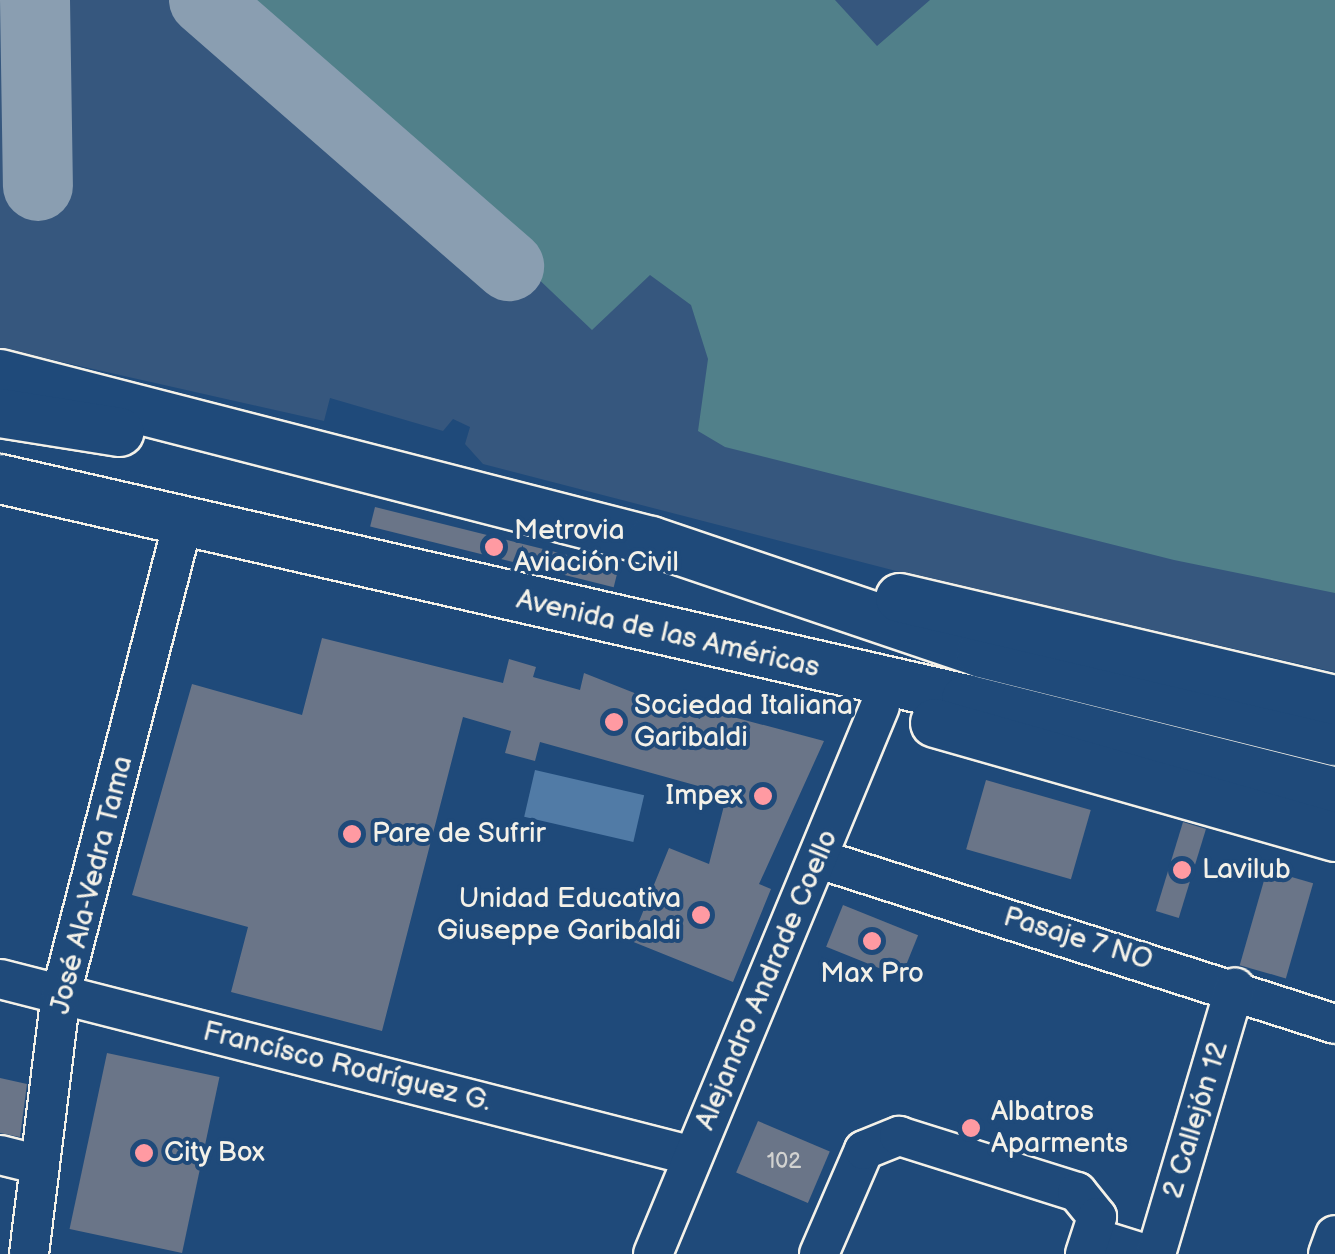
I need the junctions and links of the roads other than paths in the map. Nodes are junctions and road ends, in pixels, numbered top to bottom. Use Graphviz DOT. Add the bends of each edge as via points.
graph roads {
  1 [pos="0,374"];
  2 [pos="0,413"];
  3 [pos="337,462"];
  4 [pos="0,479"];
  5 [pos="183,521"];
  6 [pos="704,556"];
  7 [pos="683,640"];
  8 [pos="1335,700"];
  9 [pos="880,706"];
  10 [pos="1335,740"];
  11 [pos="1330,822"];
  12 [pos="819,859"];
  13 [pos="0,980"];
  14 [pos="1236,987"];
  15 [pos="62,994"];
  16 [pos="1335,1024"];
  17 [pos="0,1155"];
  18 [pos="693,1156"];
  19 [pos="40,1165"];
  20 [pos="1335,1235"];
  21 [pos="1088,1245"];
  22 [pos="29,1254"];
  23 [pos="653,1254"];
  24 [pos="820,1254"];
  25 [pos="1146,1254"];
  26 [pos="1156,1254"];
  27 [pos="1328,1254"];
  1 -- 3 [label="main road"];
  2 -- 3 [label="main road"];
  3 -- 6 [label="main road"];
  4 -- 5 [label="main road, Avenida de las Américas"];
  5 -- 7 [label="main road, Avenida de las Américas"];
  5 -- 15 [label="street, José Ala-Vedra Tama"];
  6 -- 8 [label="main road"];
  6 -- 10 [label="main road" via="981,653"];
  7 -- 9 [label="main road"];
  7 -- 11 [label="main road, Avenida de las Américas" via="1220,763"];
  9 -- 11 [label="main road"];
  9 -- 12 [label="street, Alejandro Andrade Coello"];
  12 -- 14 [label="street, Pasaje 7 NO"];
  12 -- 18 [label="street, Alejandro Andrade Coello"];
  13 -- 15 [label="street, Francísco Rodríguez G."];
  14 -- 16 [label="street, Pasaje 7 NO"];
  14 -- 26 [label="street, 2 Callejón 12"];
  15 -- 18 [label="street, Francísco Rodríguez G."];
  15 -- 19 [label="street, José Ala-Vedra Tama"];
  17 -- 19 [label="street"];
  18 -- 23 [label="street, Alejandro Andrade Coello"];
  19 -- 22 [label="street, José Ala-Vedra Tama"];
  20 -- 27 [label="street"];
  21 -- 24 [label="street" via="1097,1217 1077,1192 899,1136 858,1158"];
  21 -- 25 [label="street"];
}
